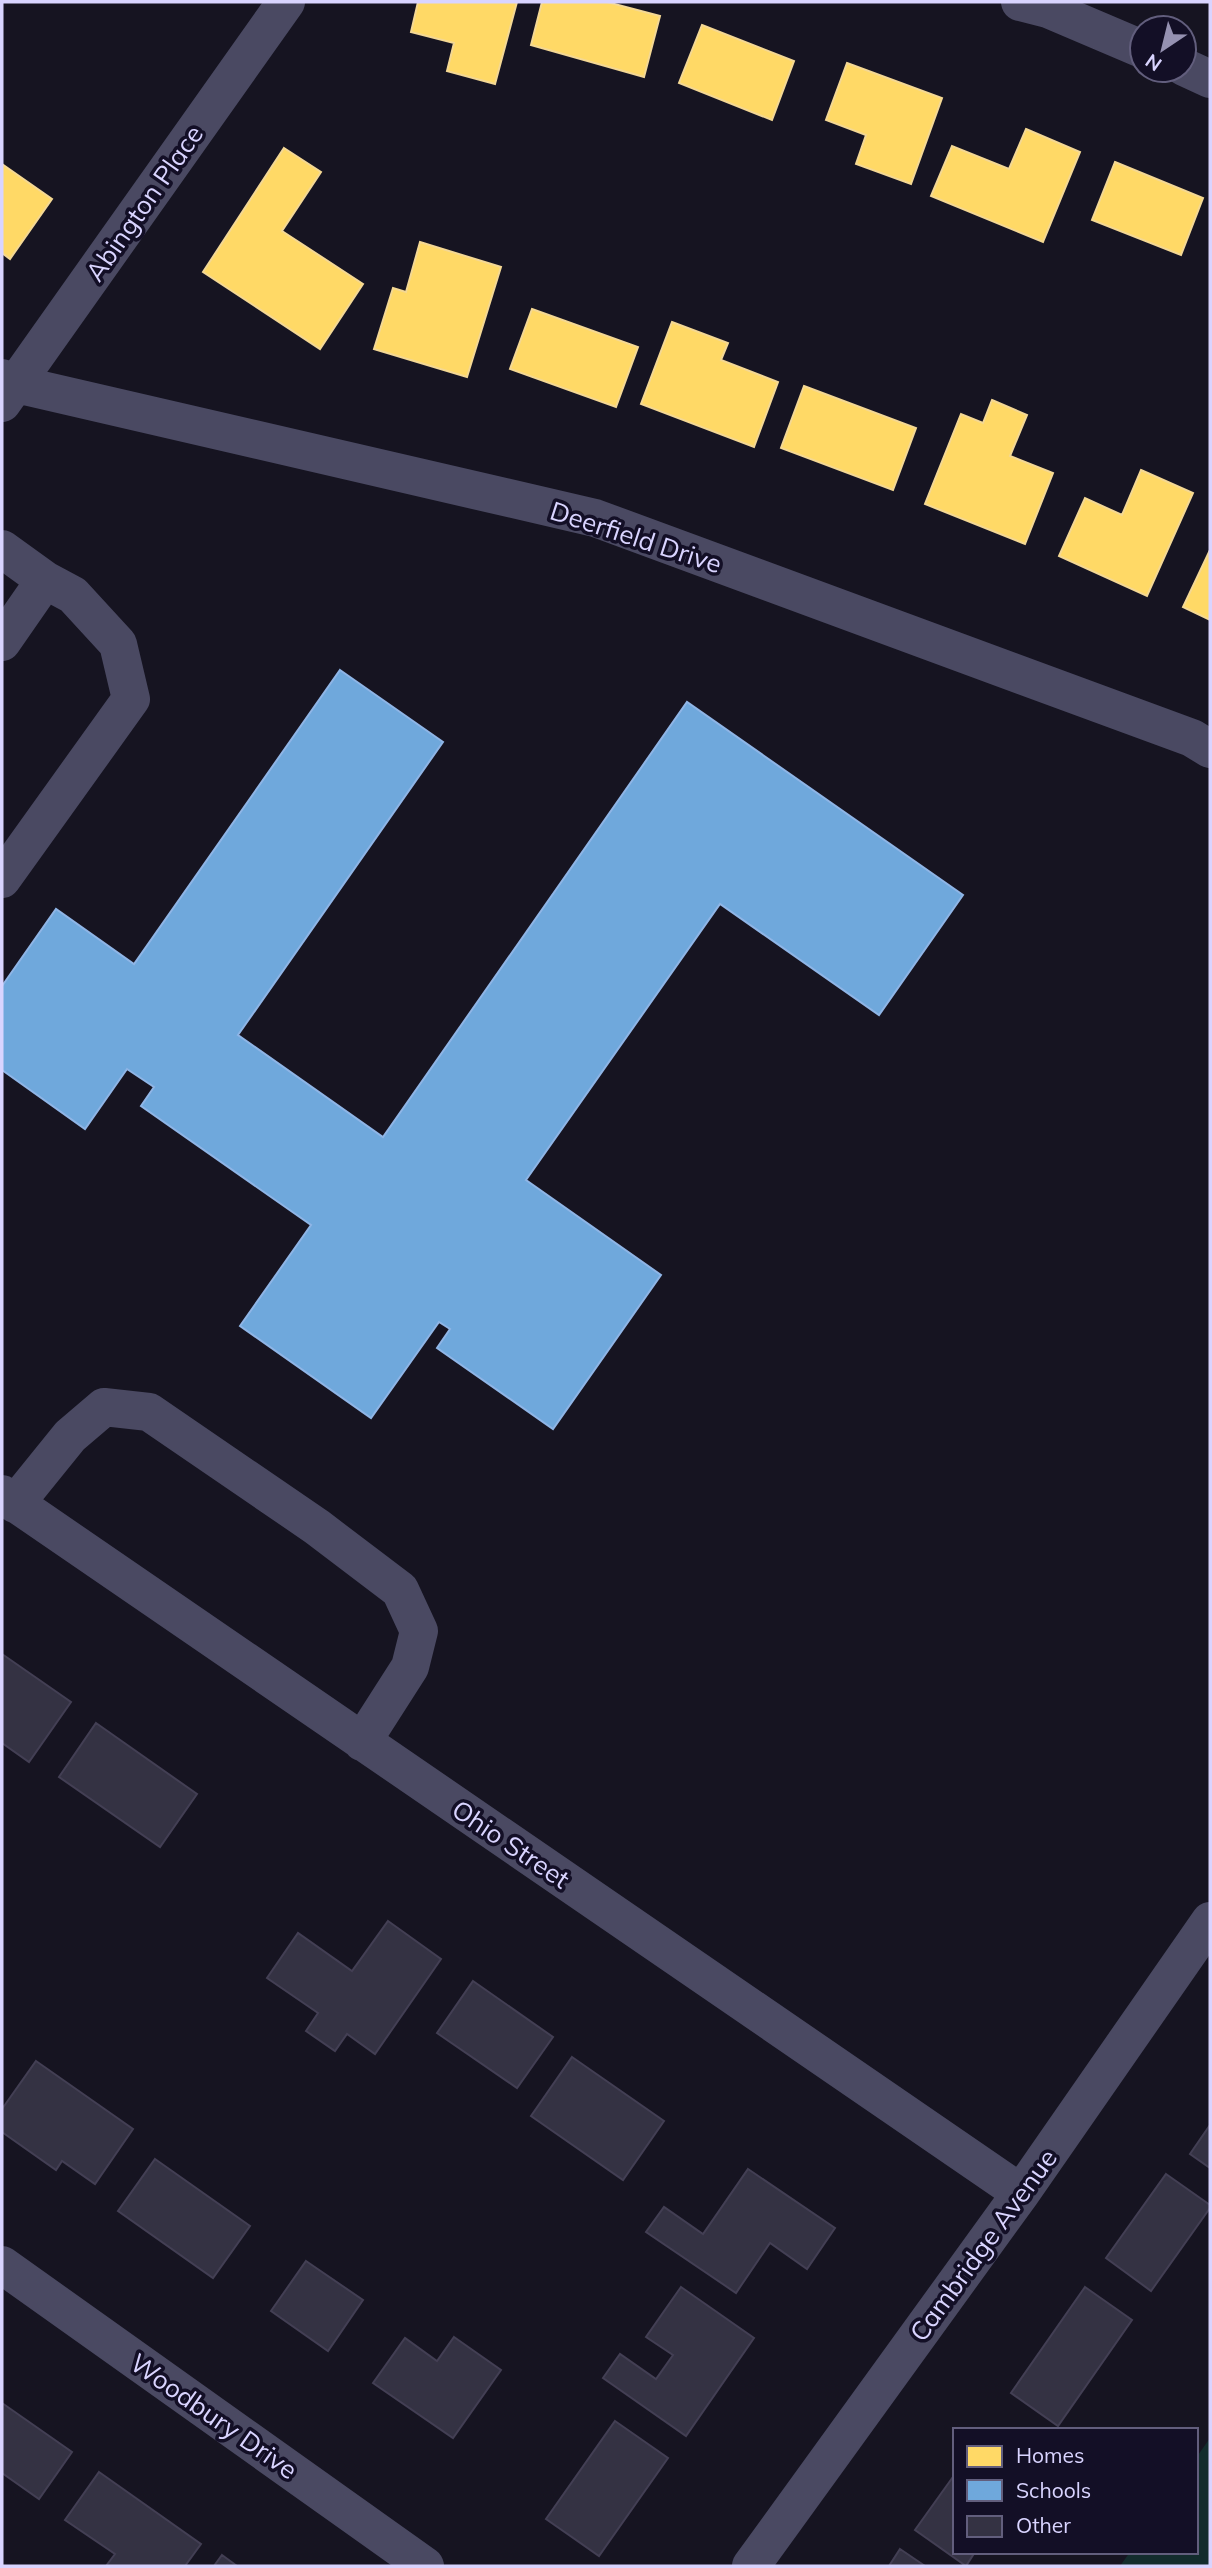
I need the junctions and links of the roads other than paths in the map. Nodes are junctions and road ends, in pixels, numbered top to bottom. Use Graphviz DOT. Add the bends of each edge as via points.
graph roads {
  1 [pos="286,2"];
  2 [pos="1041,4"];
  3 [pos="1128,43"];
  4 [pos="6,389"];
  5 [pos="2,549"];
  6 [pos="45,580"];
  7 [pos="2,642"];
  8 [pos="1210,749"];
  9 [pos="2,879"];
  10 [pos="8,1499"];
  11 [pos="362,1742"];
  12 [pos="1210,1921"];
  13 [pos="1021,2193"];
  14 [pos="2,2265"];
  15 [pos="425,2566"];
  16 [pos="751,2566"];
  1 -- 4 [label="street, Abington Place"];
  2 -- 3 [label="street"];
  4 -- 8 [label="street, Deerfield Drive" via="595,518 1192,738"];
  5 -- 6 [label="street"];
  6 -- 7 [label="street"];
  6 -- 9 [label="street" via="73,596 118,644 131,699"];
  10 -- 11 [label="street, Ohio Street"];
  10 -- 11 [label="street" via="104,1407 149,1412 317,1527 400,1590 419,1630 410,1667"];
  11 -- 13 [label="street, Ohio Street"];
  12 -- 13 [label="street, Cambridge Avenue"];
  13 -- 16 [label="street, Cambridge Avenue"];
  14 -- 15 [label="street, Woodbury Drive"];
}
